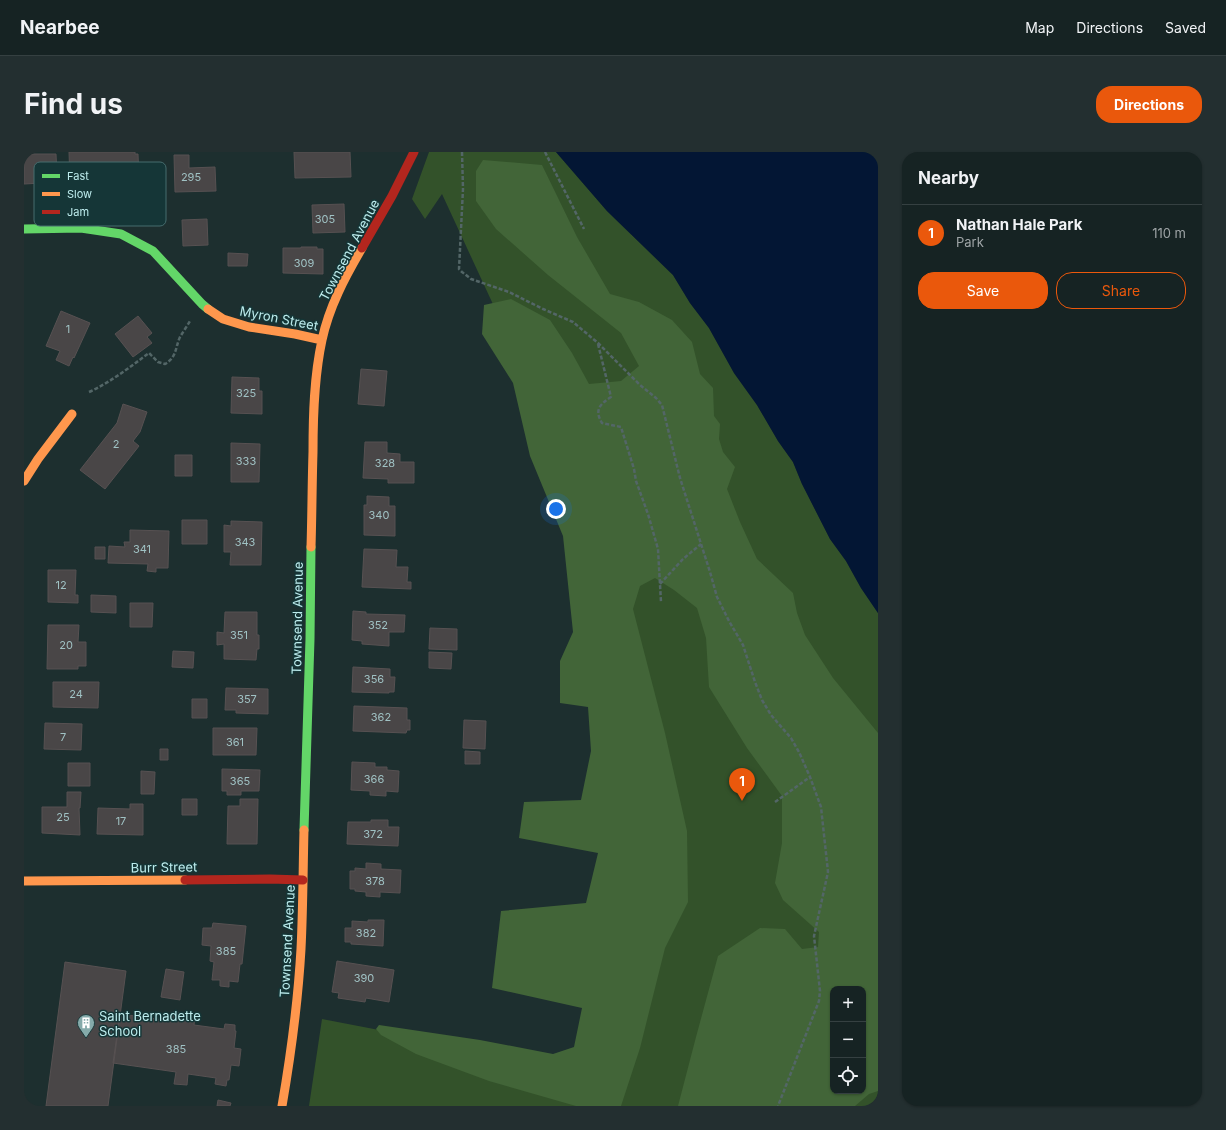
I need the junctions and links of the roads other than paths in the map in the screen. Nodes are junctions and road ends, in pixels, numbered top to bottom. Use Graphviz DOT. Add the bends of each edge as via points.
graph roads {
  1 [pos="414,152"];
  2 [pos="24,229"];
  3 [pos="322,340"];
  4 [pos="72,414"];
  5 [pos="24,480"];
  6 [pos="303,880"];
  7 [pos="24,881"];
  8 [pos="282,1106"];
  1 -- 3 [label="main road, Townsend Avenue" via="338,292"];
  2 -- 3 [label="main road, Myron Street" via="81,228 121,234 153,251 202,304 223,319 249,327"];
  3 -- 6 [label="main road, Townsend Avenue" via="316,375 313,425"];
  4 -- 5 [label="main road"];
  6 -- 7 [label="main road, Burr Street"];
  6 -- 8 [label="main road, Townsend Avenue" via="299,979"];
}
